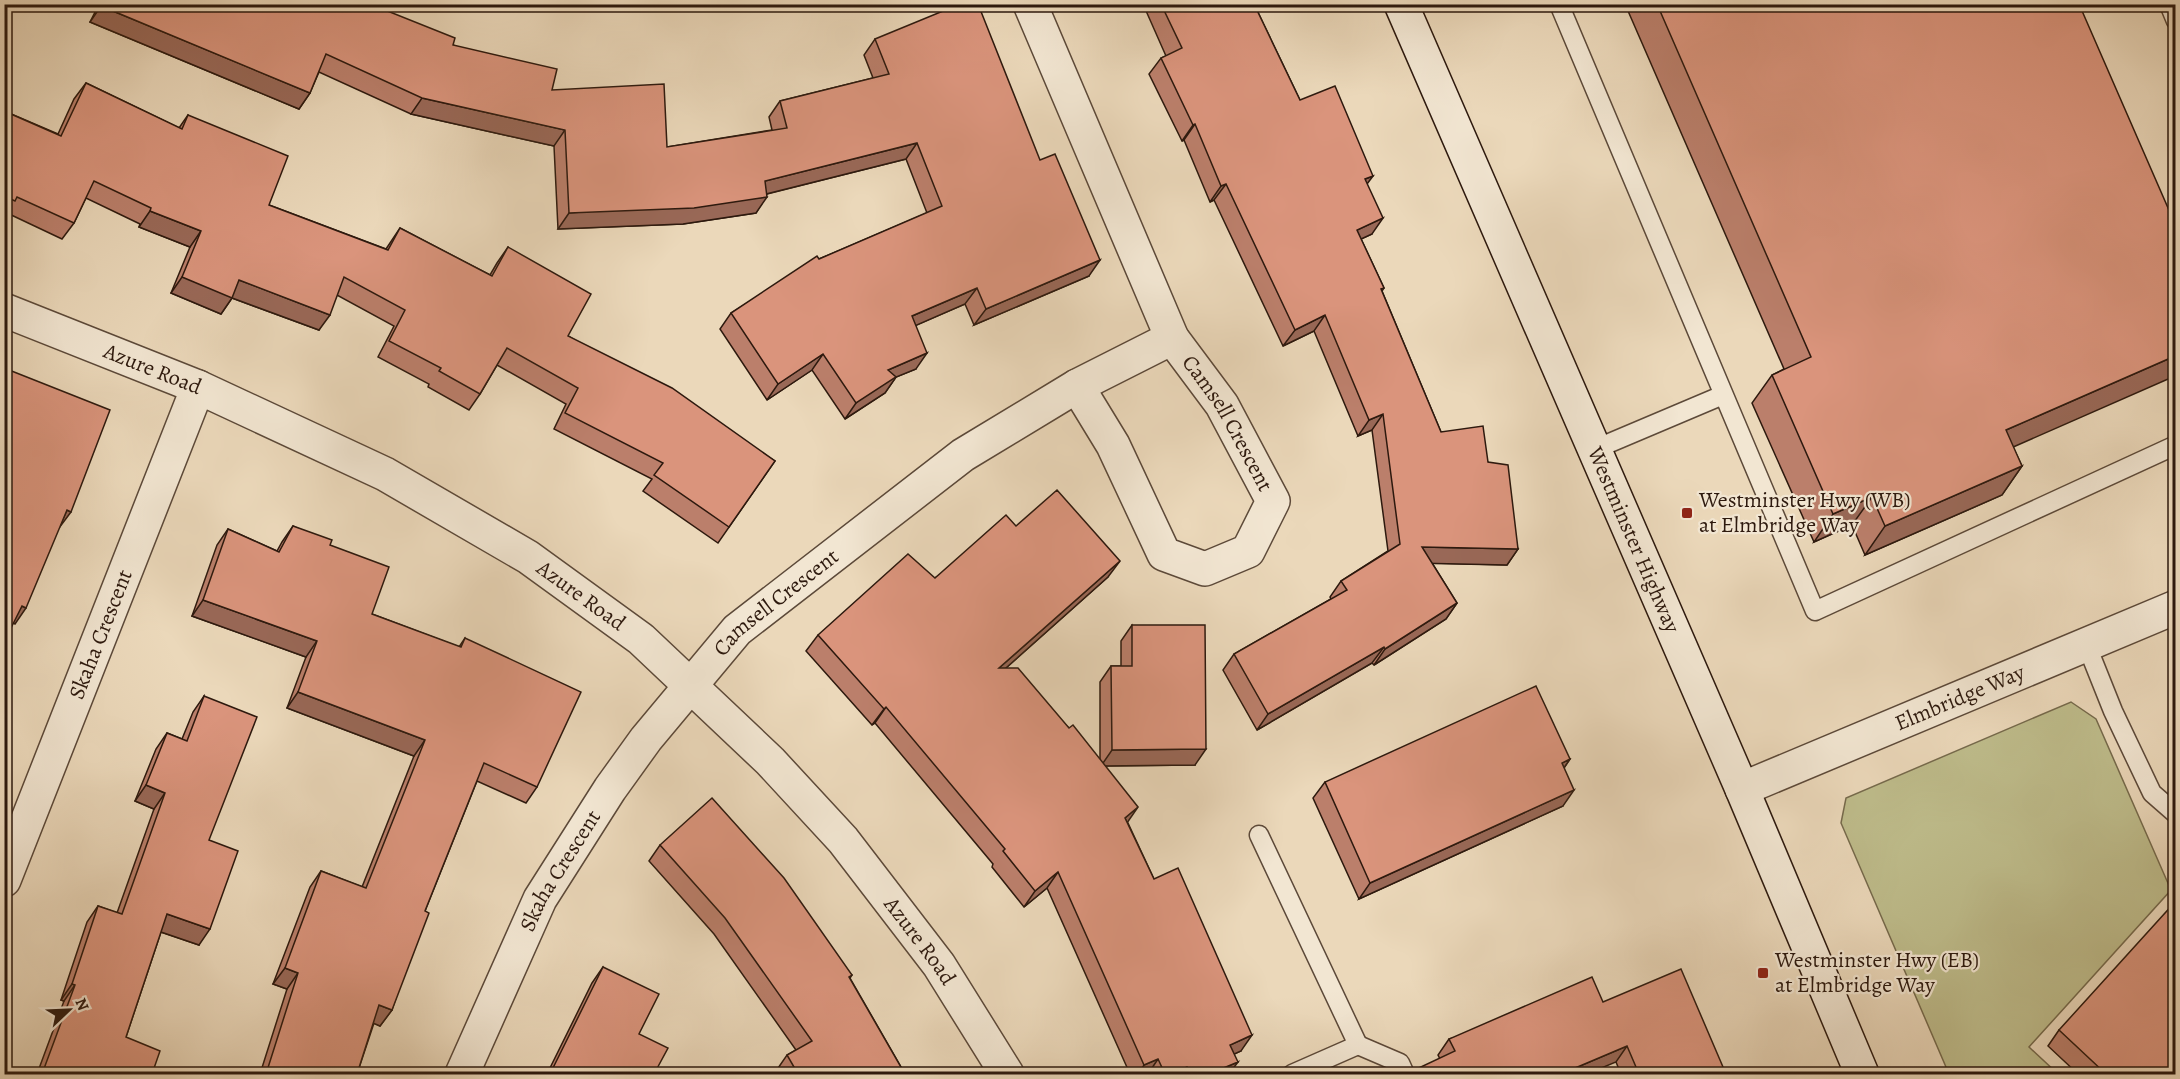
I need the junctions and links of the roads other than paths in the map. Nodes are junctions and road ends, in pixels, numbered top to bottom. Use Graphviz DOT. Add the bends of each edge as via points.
graph roads {
  1 [pos="1030,4"];
  2 [pos="1401,4"];
  3 [pos="1559,4"];
  4 [pos="2169,4"];
  5 [pos="2175,21"];
  6 [pos="4,310"];
  7 [pos="1172,338"];
  8 [pos="1077,386"];
  9 [pos="198,387"];
  10 [pos="1723,395"];
  11 [pos="2175,445"];
  12 [pos="1593,450"];
  13 [pos="2175,607"];
  14 [pos="2087,646"];
  15 [pos="690,685"];
  16 [pos="1742,789"];
  17 [pos="2175,814"];
  18 [pos="1259,835"];
  19 [pos="4,880"];
  20 [pos="1358,1045"];
  21 [pos="462,1074"];
  22 [pos="1007,1074"];
  23 [pos="1292,1074"];
  24 [pos="1405,1074"];
  25 [pos="1862,1074"];
  1 -- 7 [label="street, Camsell Crescent"];
  2 -- 12 [label="street, Westminster Highway"];
  3 -- 10 [label="lane"];
  4 -- 5 [label="lane"];
  6 -- 9 [label="street, Azure Road"];
  7 -- 8 [label="street, Camsell Crescent"];
  7 -- 8 [label="street, Camsell Crescent" via="1222,405 1273,501 1248,551 1205,569 1164,554 1113,445"];
  8 -- 15 [label="street, Camsell Crescent" via="963,455 834,554 737,630"];
  9 -- 15 [label="street, Azure Road" via="385,474 528,557 641,639"];
  9 -- 19 [label="street, Skaha Crescent"];
  10 -- 11 [label="lane" via="1815,611"];
  10 -- 12 [label="lane"];
  12 -- 16 [label="street, Westminster Highway"];
  13 -- 14 [label="street, Elmbridge Way"];
  14 -- 16 [label="street, Elmbridge Way"];
  14 -- 17 [label="lane" via="2152,793"];
  15 -- 21 [label="street, Skaha Crescent" via="610,789 540,899"];
  15 -- 22 [label="street, Azure Road" via="770,761 843,840 939,965"];
  16 -- 25 [label="street, Westminster Highway"];
  18 -- 20 [label="lane"];
  20 -- 23 [label="lane"];
  20 -- 24 [label="lane" via="1400,1063"];
}
